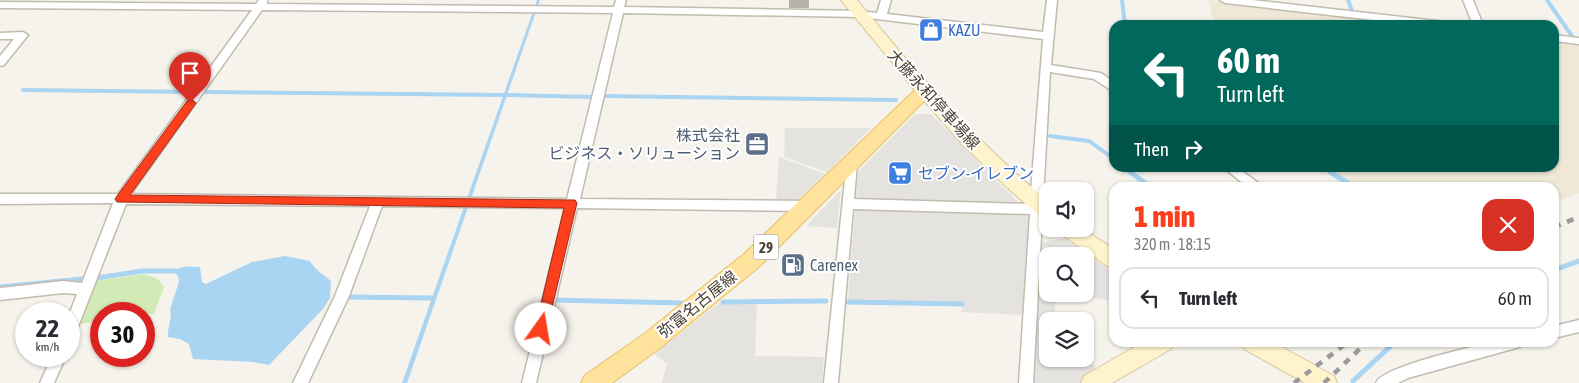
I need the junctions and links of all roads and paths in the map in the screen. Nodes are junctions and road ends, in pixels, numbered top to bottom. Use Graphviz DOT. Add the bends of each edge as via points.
graph roads {
  1 [pos="849,0"];
  2 [pos="886,0"];
  3 [pos="1052,0"];
  4 [pos="1226,0"];
  5 [pos="1468,0"];
  6 [pos="262,4"];
  7 [pos="0,5"];
  8 [pos="620,5"];
  9 [pos="860,14"];
  10 [pos="882,16"];
  11 [pos="1402,20"];
  12 [pos="1476,20"];
  13 [pos="0,36"];
  14 [pos="1048,36"];
  15 [pos="1559,39"];
  16 [pos="1579,41"];
  17 [pos="0,63"];
  18 [pos="1045,68"];
  19 [pos="1109,84"];
  20 [pos="923,92"];
  21 [pos="851,163"];
  22 [pos="1236,172"];
  23 [pos="1041,182"];
  24 [pos="1250,182"];
  25 [pos="0,199"];
  26 [pos="121,199"];
  27 [pos="378,201"];
  28 [pos="571,203"];
  29 [pos="848,204"];
  30 [pos="807,206"];
  31 [pos="1039,207"];
  32 [pos="1039,208"];
  33 [pos="1039,220"];
  34 [pos="1080,237"];
  35 [pos="1109,257"];
  36 [pos="87,289"];
  37 [pos="0,294"];
  38 [pos="80,306"];
  39 [pos="1579,326"];
  40 [pos="1559,331"];
  41 [pos="1155,347"];
  42 [pos="1261,347"];
  43 [pos="1498,347"];
  44 [pos="54,367"];
  45 [pos="47,383"];
  46 [pos="300,383"];
  47 [pos="528,383"];
  48 [pos="593,383"];
  49 [pos="831,383"];
  50 [pos="1026,383"];
  51 [pos="1092,383"];
  52 [pos="1326,383"];
  53 [pos="1383,383"];
  1 -- 9 [label="main road, 大藤永和停車場線"];
  2 -- 10 [label="street"];
  3 -- 14 [label="street"];
  4 -- 11 [label="street"];
  5 -- 12 [label="street"];
  6 -- 7 [label="street"];
  6 -- 8 [label="street" via="534,9"];
  6 -- 26 [label="street"];
  8 -- 9 [label="street"];
  8 -- 28 [label="street"];
  9 -- 10 [label="street"];
  9 -- 20 [label="main road, 大藤永和停車場線"];
  10 -- 14 [label="street"];
  13 -- 17 [label="street" via="23,35"];
  14 -- 18 [label="street"];
  15 -- 16 [label="street"];
  18 -- 19 [label="street" via="1097,76"];
  18 -- 23 [label="street"];
  20 -- 21 [label="main road, 弥富名古屋線 / 29"];
  20 -- 31 [label="main road, 大藤永和停車場線"];
  21 -- 29 [label="street"];
  21 -- 30 [label="main road, 弥富名古屋線 / 29"];
  22 -- 24 [label="street"];
  25 -- 26 [label="street"];
  26 -- 27 [label="street"];
  26 -- 36 [label="street"];
  27 -- 28 [label="street"];
  27 -- 46 [label="street" via="342,296"];
  28 -- 30 [label="street"];
  28 -- 47 [label="street"];
  29 -- 32 [label="street"];
  29 -- 49 [label="street"];
  30 -- 48 [label="main road, 弥富名古屋線 / 29" via="752,260 652,341"];
  33 -- 50 [label="street"];
  34 -- 35 [label="main road"];
  36 -- 37 [label="street" via="63,287"];
  36 -- 38 [label="street"];
  39 -- 40 [label="street"];
  41 -- 51 [label="main road"];
  42 -- 52 [label="main road"];
  43 -- 53 [label="street" via="1405,372"];
  44 -- 45 [label="street"];
}
